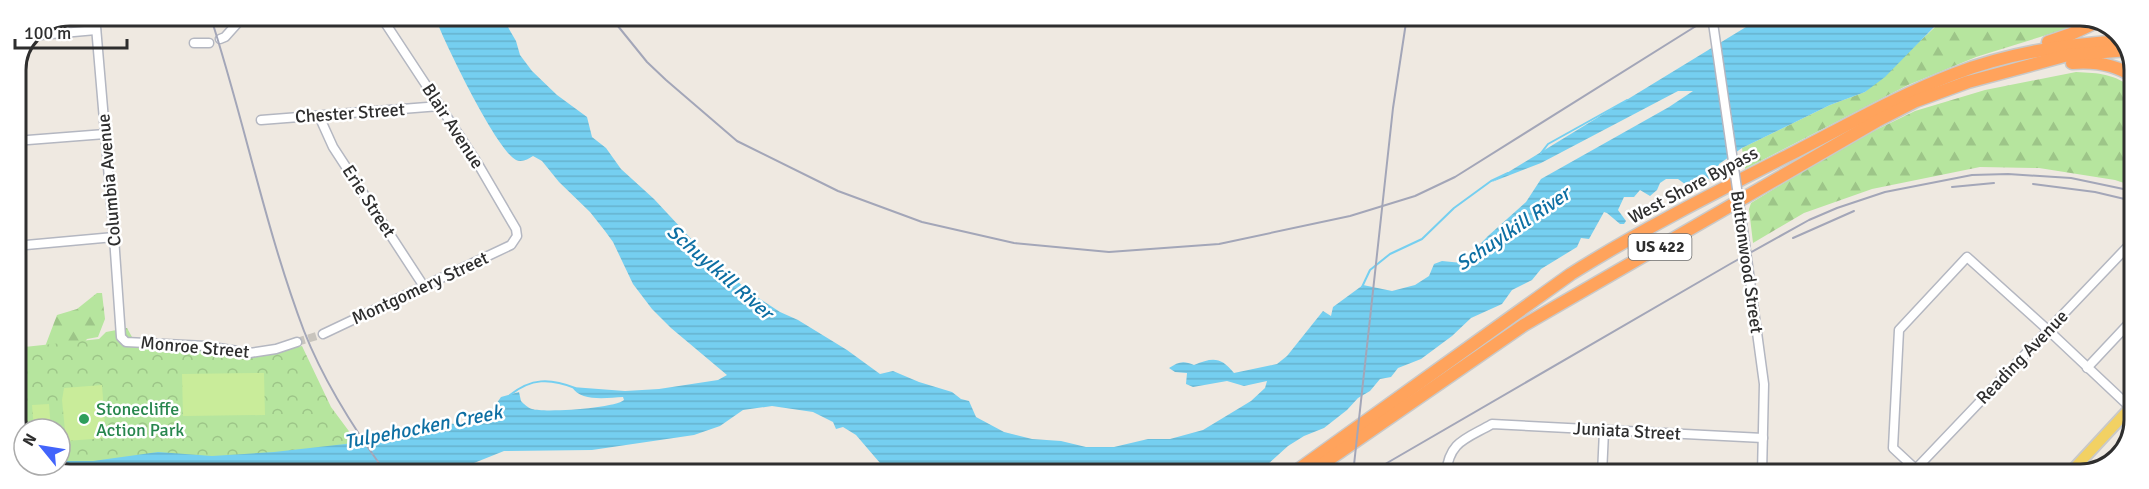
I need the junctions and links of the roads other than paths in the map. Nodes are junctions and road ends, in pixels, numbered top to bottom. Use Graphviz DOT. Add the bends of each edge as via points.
graph roads {
  1 [pos="96,26"];
  2 [pos="235,26"];
  3 [pos="387,26"];
  4 [pos="1713,26"];
  5 [pos="2088,26"];
  6 [pos="96,30"];
  7 [pos="42,35"];
  8 [pos="220,39"];
  9 [pos="2114,42"];
  10 [pos="194,43"];
  11 [pos="209,43"];
  12 [pos="2119,51"];
  13 [pos="1998,60"];
  14 [pos="2035,63"];
  15 [pos="2123,72"];
  16 [pos="440,106"];
  17 [pos="319,116"];
  18 [pos="261,120"];
  19 [pos="105,134"];
  20 [pos="26,140"];
  21 [pos="114,237"];
  22 [pos="515,240"];
  23 [pos="26,245"];
  24 [pos="2124,252"];
  25 [pos="423,285"];
  26 [pos="2124,329"];
  27 [pos="2048,330"];
  28 [pos="323,334"];
  29 [pos="126,342"];
  30 [pos="297,342"];
  31 [pos="2087,368"];
  32 [pos="2124,400"];
  33 [pos="2124,417"];
  34 [pos="1604,431"];
  35 [pos="1763,438"];
  36 [pos="1306,464"];
  37 [pos="1322,464"];
  38 [pos="1447,464"];
  39 [pos="1602,464"];
  40 [pos="1762,464"];
  41 [pos="1908,464"];
  42 [pos="1923,464"];
  43 [pos="2079,464"];
  1 -- 6 [label="street, Columbia Avenue"];
  2 -- 8 [label="street"];
  3 -- 16 [label="street, Blair Avenue"];
  4 -- 35 [label="street, Buttonwood Street, bridge" via="1764,384"];
  5 -- 13 [label="highway"];
  6 -- 7 [label="street"];
  6 -- 19 [label="street, Columbia Avenue"];
  9 -- 13 [label="highway, West Shore Bypass / US 422" via="2055,47"];
  10 -- 11 [label="street"];
  12 -- 14 [label="highway, West Shore Bypass / US 422"];
  13 -- 36 [label="highway, West Shore Bypass / US 422" via="1915,90 1616,245"];
  14 -- 15 [label="highway" via="2096,63"];
  14 -- 37 [label="highway, West Shore Bypass / US 422" via="1916,101 1877,121 1524,325"];
  16 -- 17 [label="street, Chester Street"];
  16 -- 22 [label="street, Blair Avenue" via="516,229"];
  17 -- 18 [label="street, Chester Street"];
  17 -- 25 [label="street, Erie Street" via="333,147"];
  19 -- 20 [label="street"];
  19 -- 21 [label="street, Columbia Avenue"];
  21 -- 23 [label="street"];
  21 -- 29 [label="street, Columbia Avenue" via="121,337"];
  22 -- 25 [label="street, Montgomery Street"];
  24 -- 27 [label="street, Reading Avenue"];
  25 -- 28 [label="street, Montgomery Street"];
  26 -- 31 [label="street"];
  27 -- 31 [label="street"];
  27 -- 41 [label="street" via="1967,257 1900,328 1893,448"];
  27 -- 42 [label="street, Reading Avenue"];
  29 -- 30 [label="street, Monroe Street" via="206,346 250,353"];
  31 -- 32 [label="street"];
  33 -- 43 [label="main road"];
  34 -- 35 [label="street, Juniata Street"];
  34 -- 38 [label="street, Juniata Street" via="1492,424 1454,447"];
  34 -- 39 [label="street"];
  35 -- 40 [label="street, Buttonwood Street"];
}
